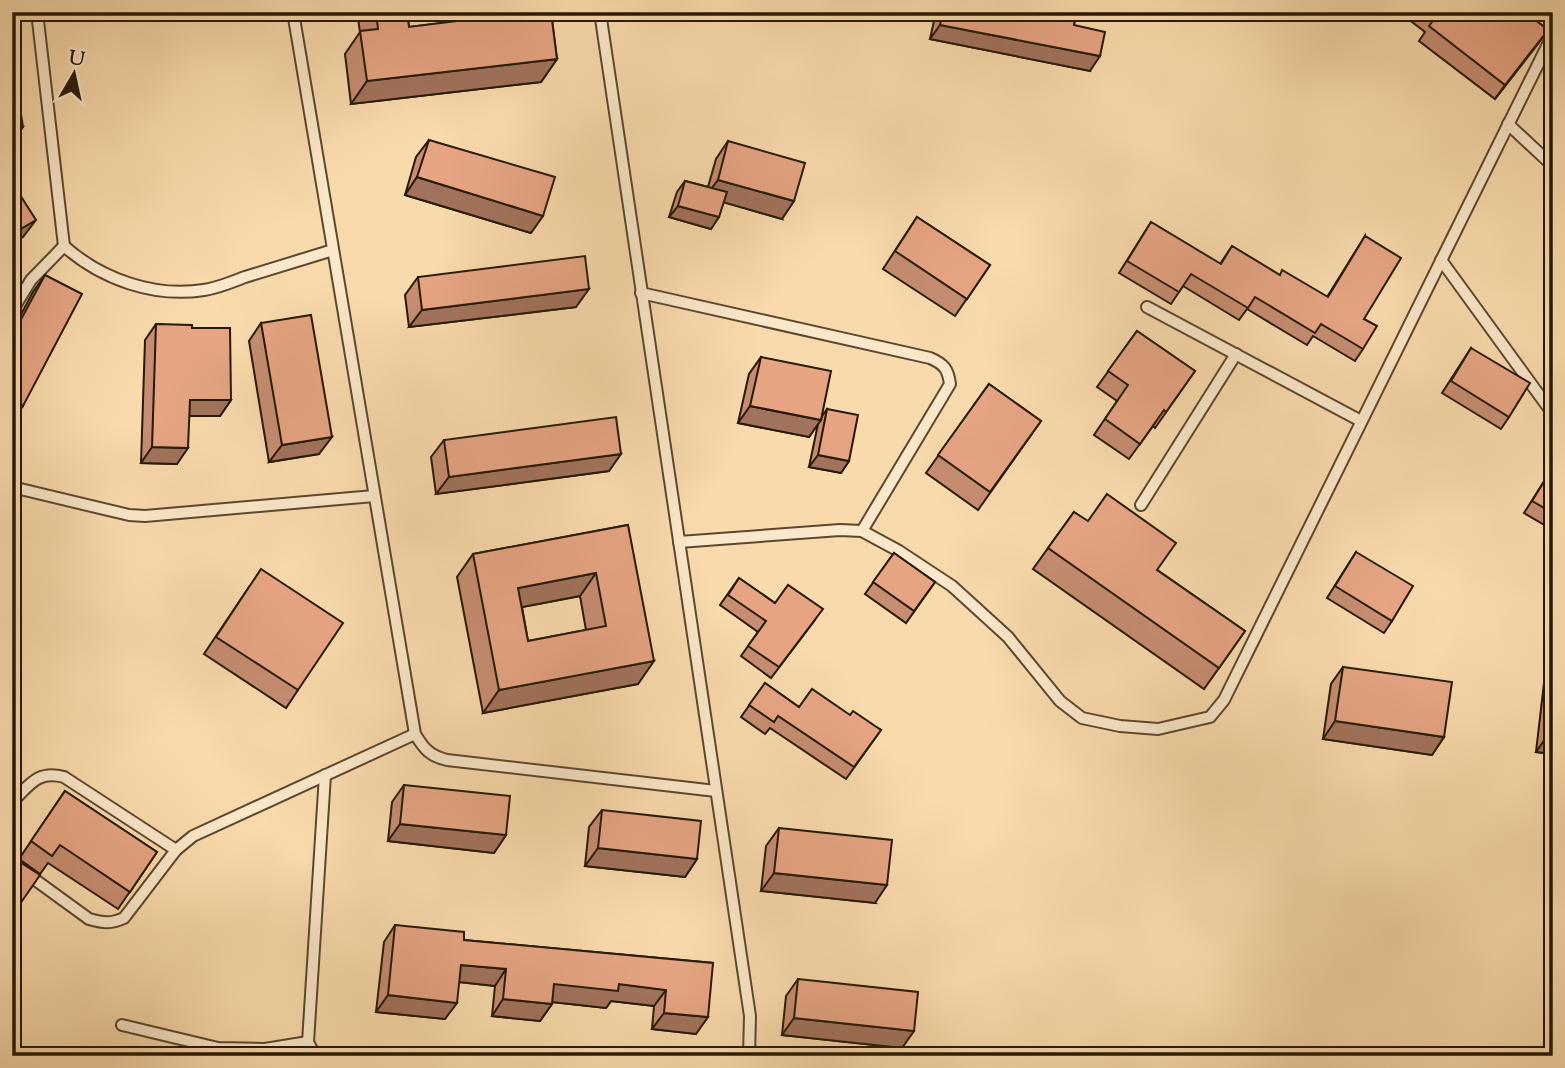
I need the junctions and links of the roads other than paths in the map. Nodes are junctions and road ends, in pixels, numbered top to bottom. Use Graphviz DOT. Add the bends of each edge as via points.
graph roads {
  1 [pos="37,12"];
  2 [pos="293,12"];
  3 [pos="600,12"];
  4 [pos="1553,34"];
  5 [pos="1508,124"];
  6 [pos="1553,166"];
  7 [pos="64,246"];
  8 [pos="333,250"];
  9 [pos="1441,260"];
  10 [pos="641,293"];
  11 [pos="1147,307"];
  12 [pos="12,311"];
  13 [pos="1236,354"];
  14 [pos="1553,414"];
  15 [pos="1361,421"];
  16 [pos="12,487"];
  17 [pos="374,496"];
  18 [pos="1141,505"];
  19 [pos="862,531"];
  20 [pos="679,542"];
  21 [pos="415,734"];
  22 [pos="325,775"];
  23 [pos="716,791"];
  24 [pos="12,802"];
  25 [pos="176,850"];
  26 [pos="12,863"];
  27 [pos="122,1025"];
  28 [pos="308,1042"];
  29 [pos="321,1056"];
  30 [pos="749,1056"];
  1 -- 7 [label="lane"];
  2 -- 8 [label="lane"];
  3 -- 10 [label="lane"];
  4 -- 5 [label="lane"];
  5 -- 6 [label="lane"];
  5 -- 9 [label="lane"];
  7 -- 8 [label="lane" via="102,273 127,283 173,291 204,290"];
  7 -- 12 [label="lane" via="31,280"];
  8 -- 17 [label="lane"];
  9 -- 14 [label="lane"];
  9 -- 15 [label="lane"];
  10 -- 19 [label="lane" via="942,363 950,384"];
  10 -- 20 [label="lane"];
  11 -- 13 [label="lane"];
  13 -- 15 [label="lane"];
  13 -- 18 [label="lane"];
  15 -- 19 [label="lane" via="1224,700 1210,717 1189,723 1158,729 1082,718 1060,701 1008,637 952,586"];
  16 -- 17 [label="lane" via="145,516"];
  17 -- 21 [label="lane"];
  19 -- 20 [label="lane"];
  20 -- 23 [label="lane"];
  21 -- 22 [label="lane"];
  21 -- 23 [label="lane" via="433,757 447,760"];
  22 -- 25 [label="lane" via="193,836"];
  22 -- 28 [label="lane"];
  23 -- 30 [label="lane" via="750,1016"];
  24 -- 25 [label="lane" via="38,777 49,773 64,777"];
  25 -- 26 [label="lane" via="124,918 104,923 89,919"];
  27 -- 28 [label="lane" via="218,1048 265,1049"];
  28 -- 29 [label="lane"];
}
